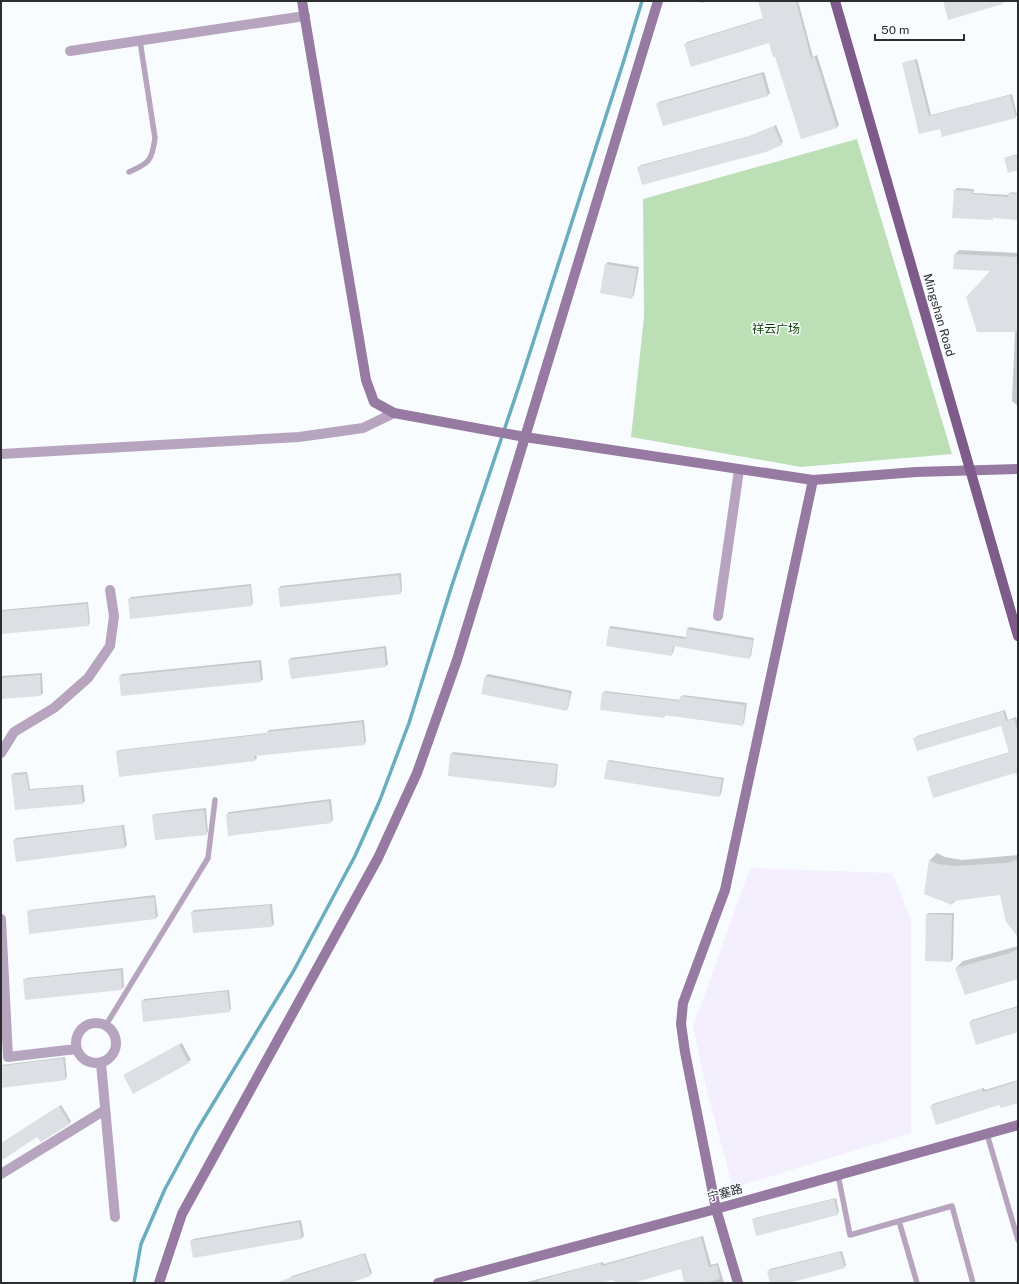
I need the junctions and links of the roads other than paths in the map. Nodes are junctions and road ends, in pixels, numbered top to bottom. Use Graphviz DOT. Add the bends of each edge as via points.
graph roads {
  1 [pos="302,1"];
  2 [pos="658,1"];
  3 [pos="835,1"];
  4 [pos="305,16"];
  5 [pos="140,41"];
  6 [pos="70,51"];
  7 [pos="129,172"];
  8 [pos="394,413"];
  9 [pos="525,437"];
  10 [pos="1,454"];
  11 [pos="1018,469"];
  12 [pos="739,470"];
  13 [pos="970,471"];
  14 [pos="813,480"];
  15 [pos="110,590"];
  16 [pos="718,616"];
  17 [pos="1018,636"];
  18 [pos="1,753"];
  19 [pos="215,800"];
  20 [pos="1,919"];
  21 [pos="106,1025"];
  22 [pos="76,1049"];
  23 [pos="101,1063"];
  24 [pos="105,1110"];
  25 [pos="1018,1125"];
  26 [pos="987,1134"];
  27 [pos="1,1174"];
  28 [pos="838,1175"];
  29 [pos="716,1209"];
  30 [pos="116,1217"];
  31 [pos="899,1221"];
  32 [pos="1018,1240"];
  33 [pos="159,1283"];
  34 [pos="438,1283"];
  35 [pos="738,1283"];
  36 [pos="917,1283"];
  37 [pos="973,1283"];
  1 -- 4 [label="street"];
  2 -- 9 [label="street"];
  3 -- 13 [label="main road, Mingshan Road"];
  4 -- 5 [label="street"];
  4 -- 8 [label="street" via="366,380 374,402"];
  5 -- 6 [label="street"];
  5 -- 7 [label="lane" via="155,138 153,154 144,165"];
  8 -- 9 [label="street"];
  8 -- 10 [label="street" via="364,428 299,437"];
  9 -- 12 [label="street"];
  9 -- 33 [label="street" via="457,660 417,773 378,858 182,1214"];
  11 -- 13 [label="street"];
  12 -- 14 [label="street"];
  12 -- 16 [label="street"];
  13 -- 14 [label="street" via="916,472"];
  13 -- 17 [label="main road, Mingshan Road"];
  14 -- 29 [label="street" via="724,890 682,1003 681,1024 685,1052"];
  15 -- 18 [label="street" via="114,616 110,646 88,678 54,708 14,732"];
  19 -- 21 [label="lane" via="208,858"];
  20 -- 22 [label="street" via="8,1058"];
  21 -- 22 [label="street" via="98,1022 83,1027 78,1033"];
  21 -- 23 [label="street" via="116,1038 116,1046 114,1053"];
  22 -- 23 [label="street" via="86,1061"];
  23 -- 24 [label="street"];
  24 -- 27 [label="street"];
  24 -- 30 [label="street"];
  25 -- 26 [label="street, 宁塞路"];
  26 -- 28 [label="street, 宁塞路"];
  26 -- 32 [label="lane"];
  28 -- 29 [label="street, 宁塞路"];
  28 -- 31 [label="lane" via="850,1235"];
  29 -- 34 [label="street, 宁塞路"];
  29 -- 35 [label="street"];
  31 -- 36 [label="lane"];
  31 -- 37 [label="lane" via="952,1206"];
}
